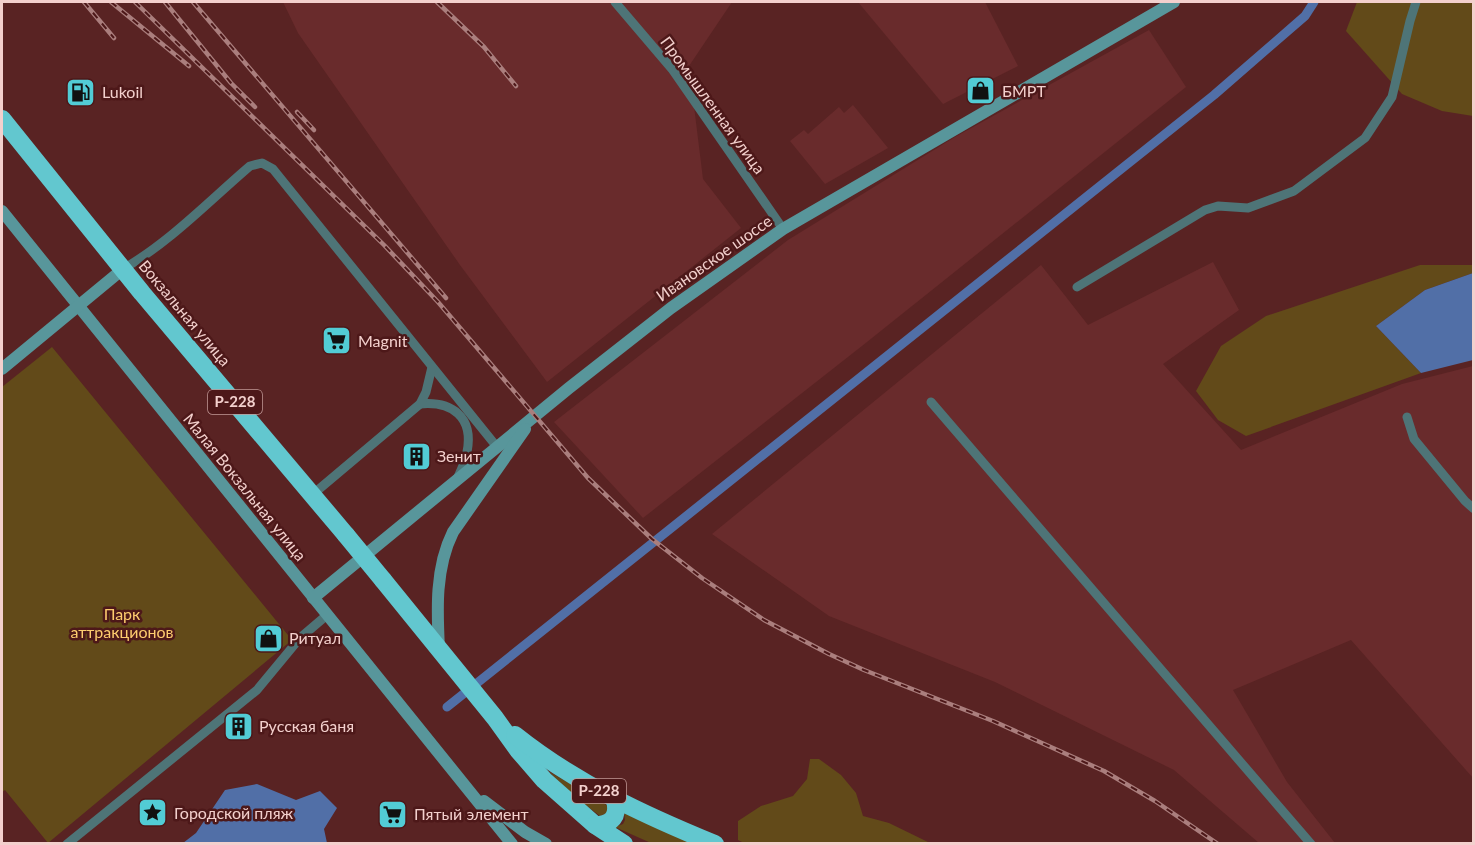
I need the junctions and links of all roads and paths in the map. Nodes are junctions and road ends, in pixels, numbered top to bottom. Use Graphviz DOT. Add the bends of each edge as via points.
graph roads {
  1 [pos="615,2"];
  2 [pos="1174,2"];
  3 [pos="1416,2"];
  4 [pos="2,119"];
  5 [pos="2,212"];
  6 [pos="783,229"];
  7 [pos="123,269"];
  8 [pos="1077,287"];
  9 [pos="78,305"];
  10 [pos="432,367"];
  11 [pos="2,369"];
  12 [pos="931,402"];
  13 [pos="420,404"];
  14 [pos="1407,417"];
  15 [pos="531,420"];
  16 [pos="497,447"];
  17 [pos="457,480"];
  18 [pos="312,495"];
  19 [pos="1473,509"];
  20 [pos="313,598"];
  21 [pos="327,615"];
  22 [pos="439,649"];
  23 [pos="495,718"];
  24 [pos="463,783"];
  25 [pos="615,800"];
  26 [pos="595,825"];
  27 [pos="68,843"];
  28 [pos="512,843"];
  29 [pos="546,843"];
  30 [pos="624,843"];
  31 [pos="715,843"];
  32 [pos="1311,843"];
  1 -- 6 [label="street, Промышленная улица" via="672,69"];
  2 -- 6 [label="street, Ивановское шоссе"];
  3 -- 8 [label="street" via="1392,97 1365,138 1294,191 1248,208 1205,210"];
  4 -- 7 [label="highway, Вокзальная улица / Р-228"];
  5 -- 9 [label="street, Малая Вокзальная улица"];
  6 -- 15 [label="street, Ивановское шоссе" via="671,308"];
  7 -- 9 [label="street"];
  7 -- 10 [label="street" via="138,261 250,166 262,163 273,169"];
  7 -- 18 [label="highway, Вокзальная улица / Р-228"];
  9 -- 11 [label="street"];
  9 -- 20 [label="street, Малая Вокзальная улица"];
  10 -- 13 [label="street"];
  10 -- 16 [label="street"];
  12 -- 32 [label="street"];
  13 -- 17 [label="street" via="437,402 453,408 463,419 467,453"];
  13 -- 18 [label="street"];
  14 -- 19 [label="street" via="1414,439"];
  15 -- 16 [label="street, Ивановское шоссе"];
  15 -- 22 [label="street" via="446,545 439,593"];
  16 -- 17 [label="street, Ивановское шоссе"];
  17 -- 20 [label="street, Ивановское шоссе"];
  18 -- 22 [label="highway, Вокзальная улица / Р-228, bridge"];
  20 -- 21 [label="street, Малая Вокзальная улица"];
  21 -- 24 [label="street, Малая Вокзальная улица"];
  21 -- 27 [label="street" via="300,638 257,690"];
  22 -- 23 [label="highway, Вокзальная улица / Р-228"];
  23 -- 25 [label="highway, Р-228" via="534,750"];
  23 -- 26 [label="highway, Р-228" via="544,780"];
  24 -- 28 [label="street"];
  24 -- 29 [label="street" via="496,811"];
  25 -- 26 [label="highway" via="615,818"];
  25 -- 31 [label="highway, Р-228"];
  26 -- 30 [label="highway, Р-228"];
}
